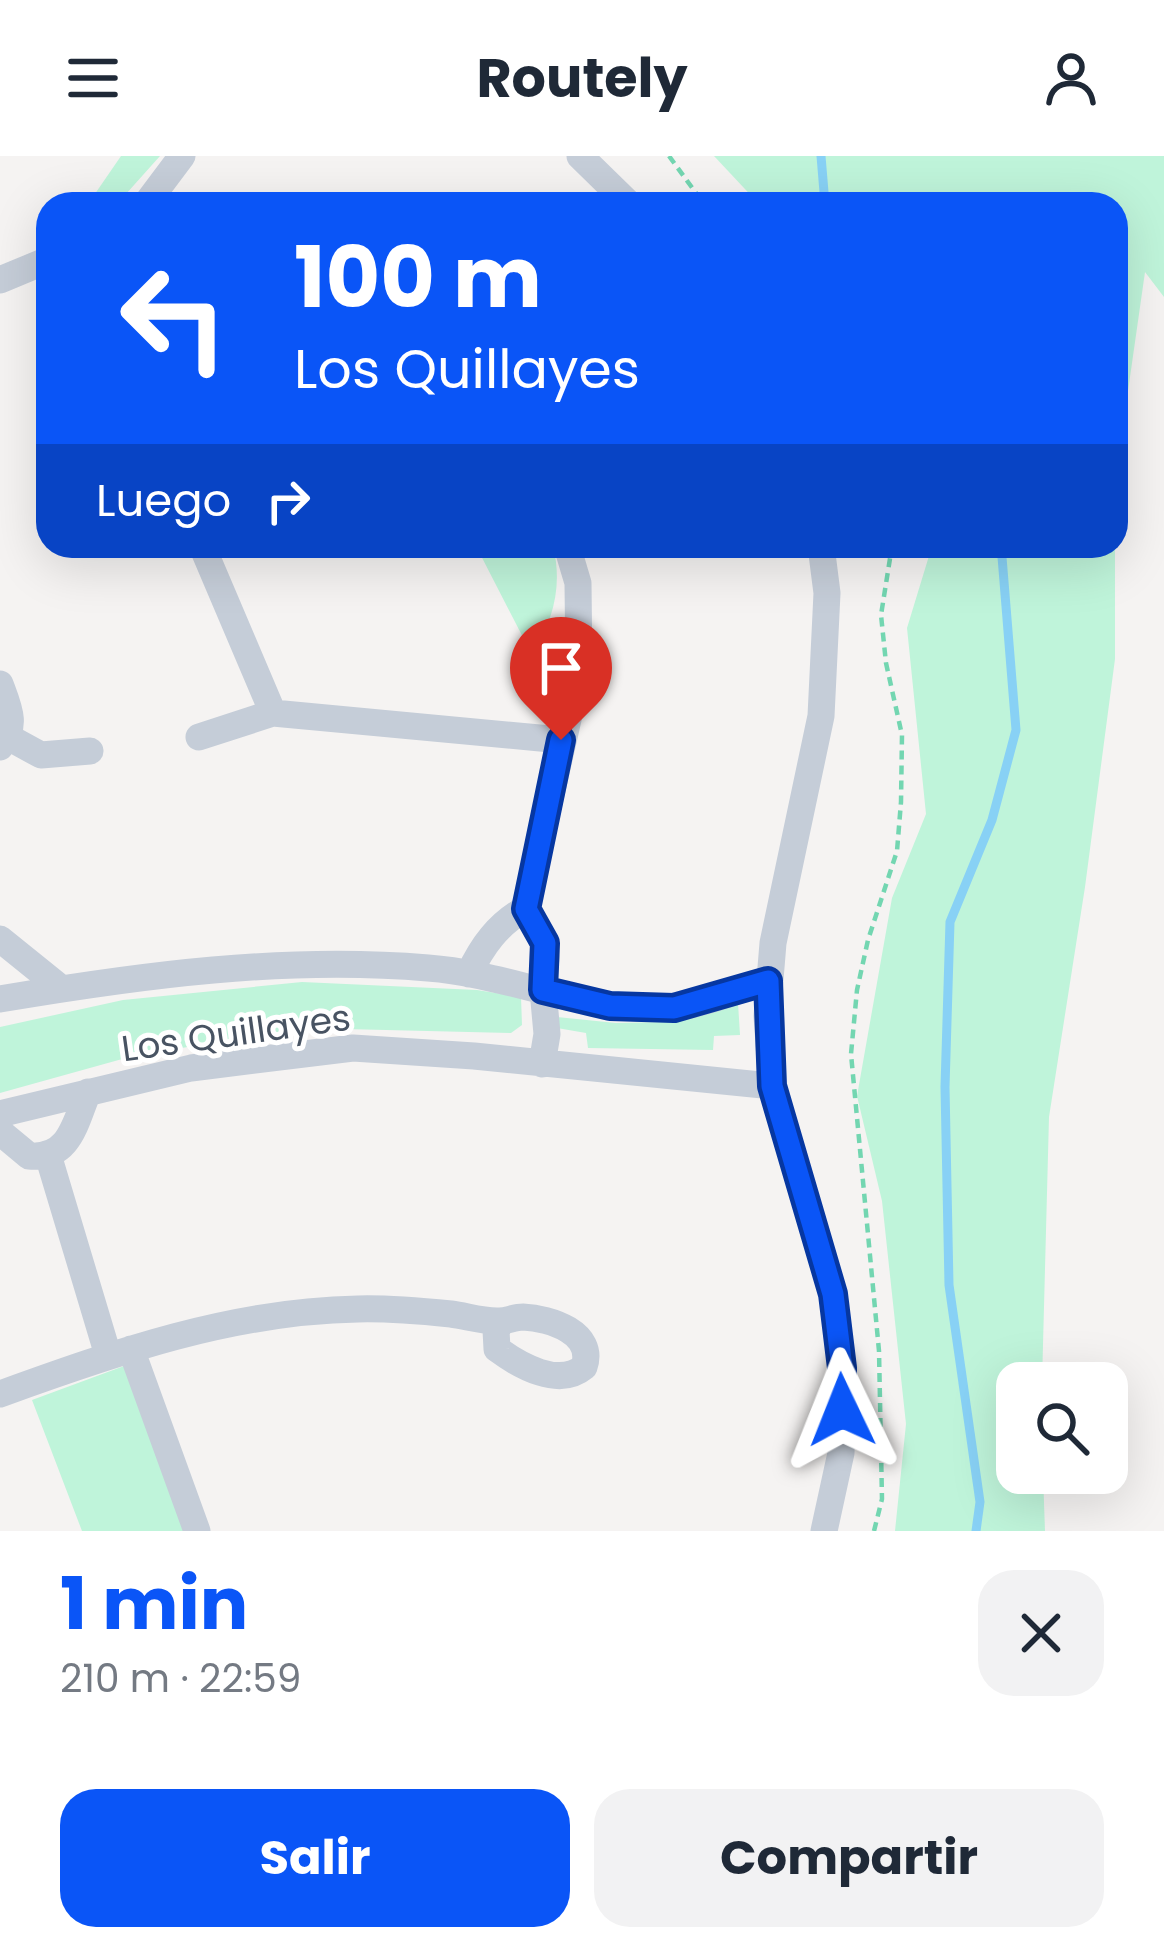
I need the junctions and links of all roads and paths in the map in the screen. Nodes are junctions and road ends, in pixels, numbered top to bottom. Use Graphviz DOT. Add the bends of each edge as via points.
graph roads {
  1 [pos="182,156"];
  2 [pos="580,156"];
  3 [pos="670,156"];
  4 [pos="155,192"];
  5 [pos="617,192"];
  6 [pos="696,192"];
  7 [pos="36,265"];
  8 [pos="0,280"];
  9 [pos="207,558"];
  10 [pos="570,558"];
  11 [pos="823,558"];
  12 [pos="890,558"];
  13 [pos="0,684"];
  14 [pos="273,713"];
  15 [pos="199,737"];
  16 [pos="561,740"];
  17 [pos="4,742"];
  18 [pos="89,751"];
  19 [pos="526,909"];
  20 [pos="0,939"];
  21 [pos="469,974"];
  22 [pos="768,981"];
  23 [pos="62,989"];
  24 [pos="543,990"];
  25 [pos="0,999"];
  26 [pos="542,1064"];
  27 [pos="772,1086"];
  28 [pos="88,1092"];
  29 [pos="0,1114"];
  30 [pos="0,1132"];
  31 [pos="48,1156"];
  32 [pos="502,1322"];
  33 [pos="120,1352"];
  34 [pos="0,1394"];
  35 [pos="197,1531"];
  36 [pos="824,1531"];
  37 [pos="874,1531"];
  1 -- 4 [label="street"];
  2 -- 5 [label="street"];
  3 -- 6 [label="path"];
  7 -- 8 [label="street"];
  9 -- 14 [label="street"];
  10 -- 16 [label="street" via="579,671"];
  11 -- 22 [label="street" via="821,716"];
  12 -- 37 [label="path" via="881,615 902,735 902,802 897,851 857,990 851,1054 879,1351 882,1499"];
  13 -- 17 [label="street" via="12,718"];
  14 -- 15 [label="street"];
  14 -- 16 [label="street"];
  16 -- 19 [label="street"];
  17 -- 18 [label="street" via="40,755"];
  19 -- 21 [label="street" via="499,927"];
  19 -- 24 [label="street" via="545,943"];
  20 -- 23 [label="street"];
  21 -- 23 [label="street, Los Quillayes" via="315,964 173,971"];
  21 -- 24 [label="street, Los Quillayes"];
  22 -- 24 [label="street, Los Quillayes" via="674,1008 610,1006"];
  22 -- 27 [label="street"];
  23 -- 25 [label="street, Los Quillayes"];
  24 -- 26 [label="street"];
  26 -- 27 [label="street, Los Quillayes"];
  26 -- 28 [label="street, Los Quillayes" via="353,1048"];
  27 -- 36 [label="street" via="833,1294 840,1349 842,1453"];
  28 -- 29 [label="street, Los Quillayes"];
  28 -- 31 [label="street" via="71,1137"];
  30 -- 31 [label="street" via="19,1151"];
  31 -- 33 [label="street"];
  32 -- 33 [label="street" via="409,1310 315,1310"];
  33 -- 34 [label="street"];
  33 -- 35 [label="street"];
}
